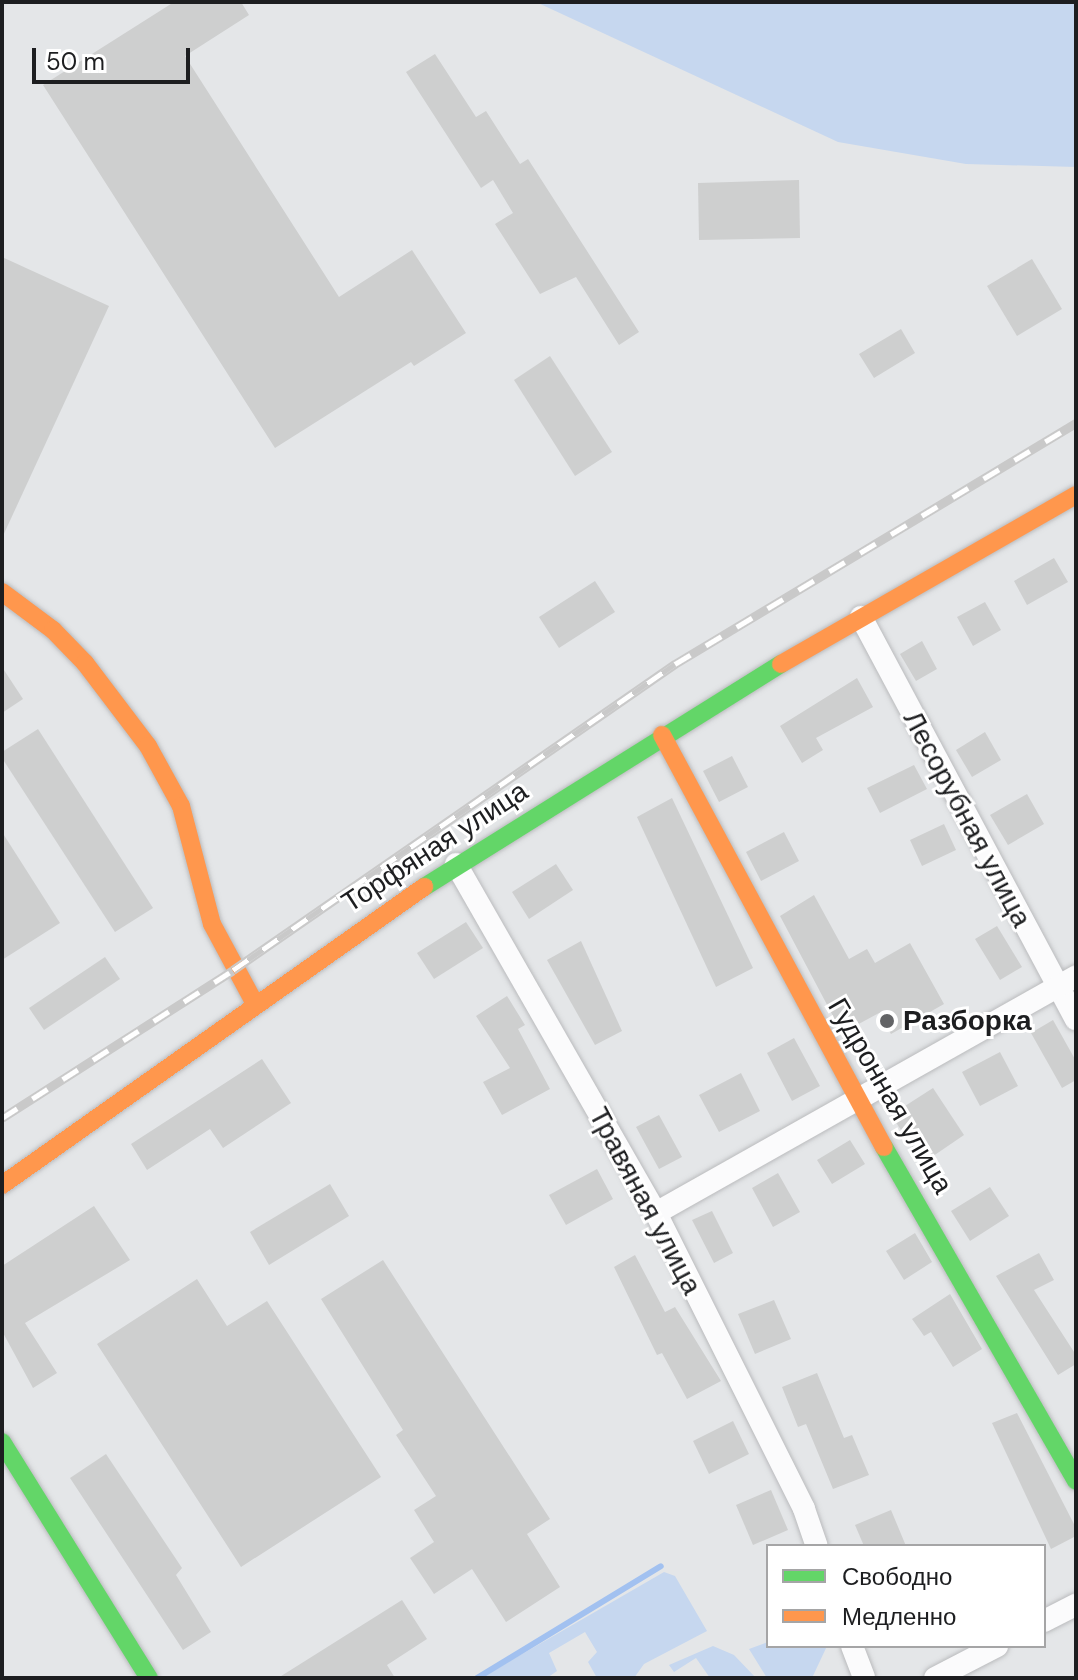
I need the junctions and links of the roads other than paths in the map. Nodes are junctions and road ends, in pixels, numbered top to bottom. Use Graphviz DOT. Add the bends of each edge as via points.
graph roads {
  1 [pos="1076,495"];
  2 [pos="2,592"];
  3 [pos="861,617"];
  4 [pos="662,735"];
  5 [pos="456,864"];
  6 [pos="1066,982"];
  7 [pos="254,1002"];
  8 [pos="1076,1019"];
  9 [pos="855,1098"];
  10 [pos="2,1185"];
  11 [pos="656,1213"];
  12 [pos="2,1442"];
  13 [pos="1076,1481"];
  14 [pos="816,1544"];
  15 [pos="1076,1605"];
  16 [pos="1046,1620"];
  17 [pos="853,1648"];
  18 [pos="993,1648"];
  19 [pos="149,1678"];
  20 [pos="864,1678"];
  21 [pos="935,1678"];
  1 -- 3 [label="street, Торфяная улица"];
  2 -- 7 [label="street" via="53,630 85,663 148,746 181,806 212,924"];
  3 -- 4 [label="street, Торфяная улица"];
  3 -- 6 [label="street, Лесорубная улица"];
  4 -- 5 [label="street, Торфяная улица"];
  4 -- 9 [label="street, Гудронная улица"];
  5 -- 7 [label="street, Торфяная улица"];
  5 -- 11 [label="street, Травяная улица"];
  6 -- 8 [label="street, Лесорубная улица"];
  6 -- 9 [label="street"];
  7 -- 10 [label="street, Торфяная улица" via="127,1100"];
  9 -- 11 [label="street"];
  9 -- 13 [label="street, Гудронная улица" via="960,1271"];
  11 -- 14 [label="street, Травяная улица" via="804,1509"];
  12 -- 19 [label="street"];
  15 -- 16 [label="street"];
  17 -- 20 [label="street"];
  18 -- 21 [label="street"];
}
